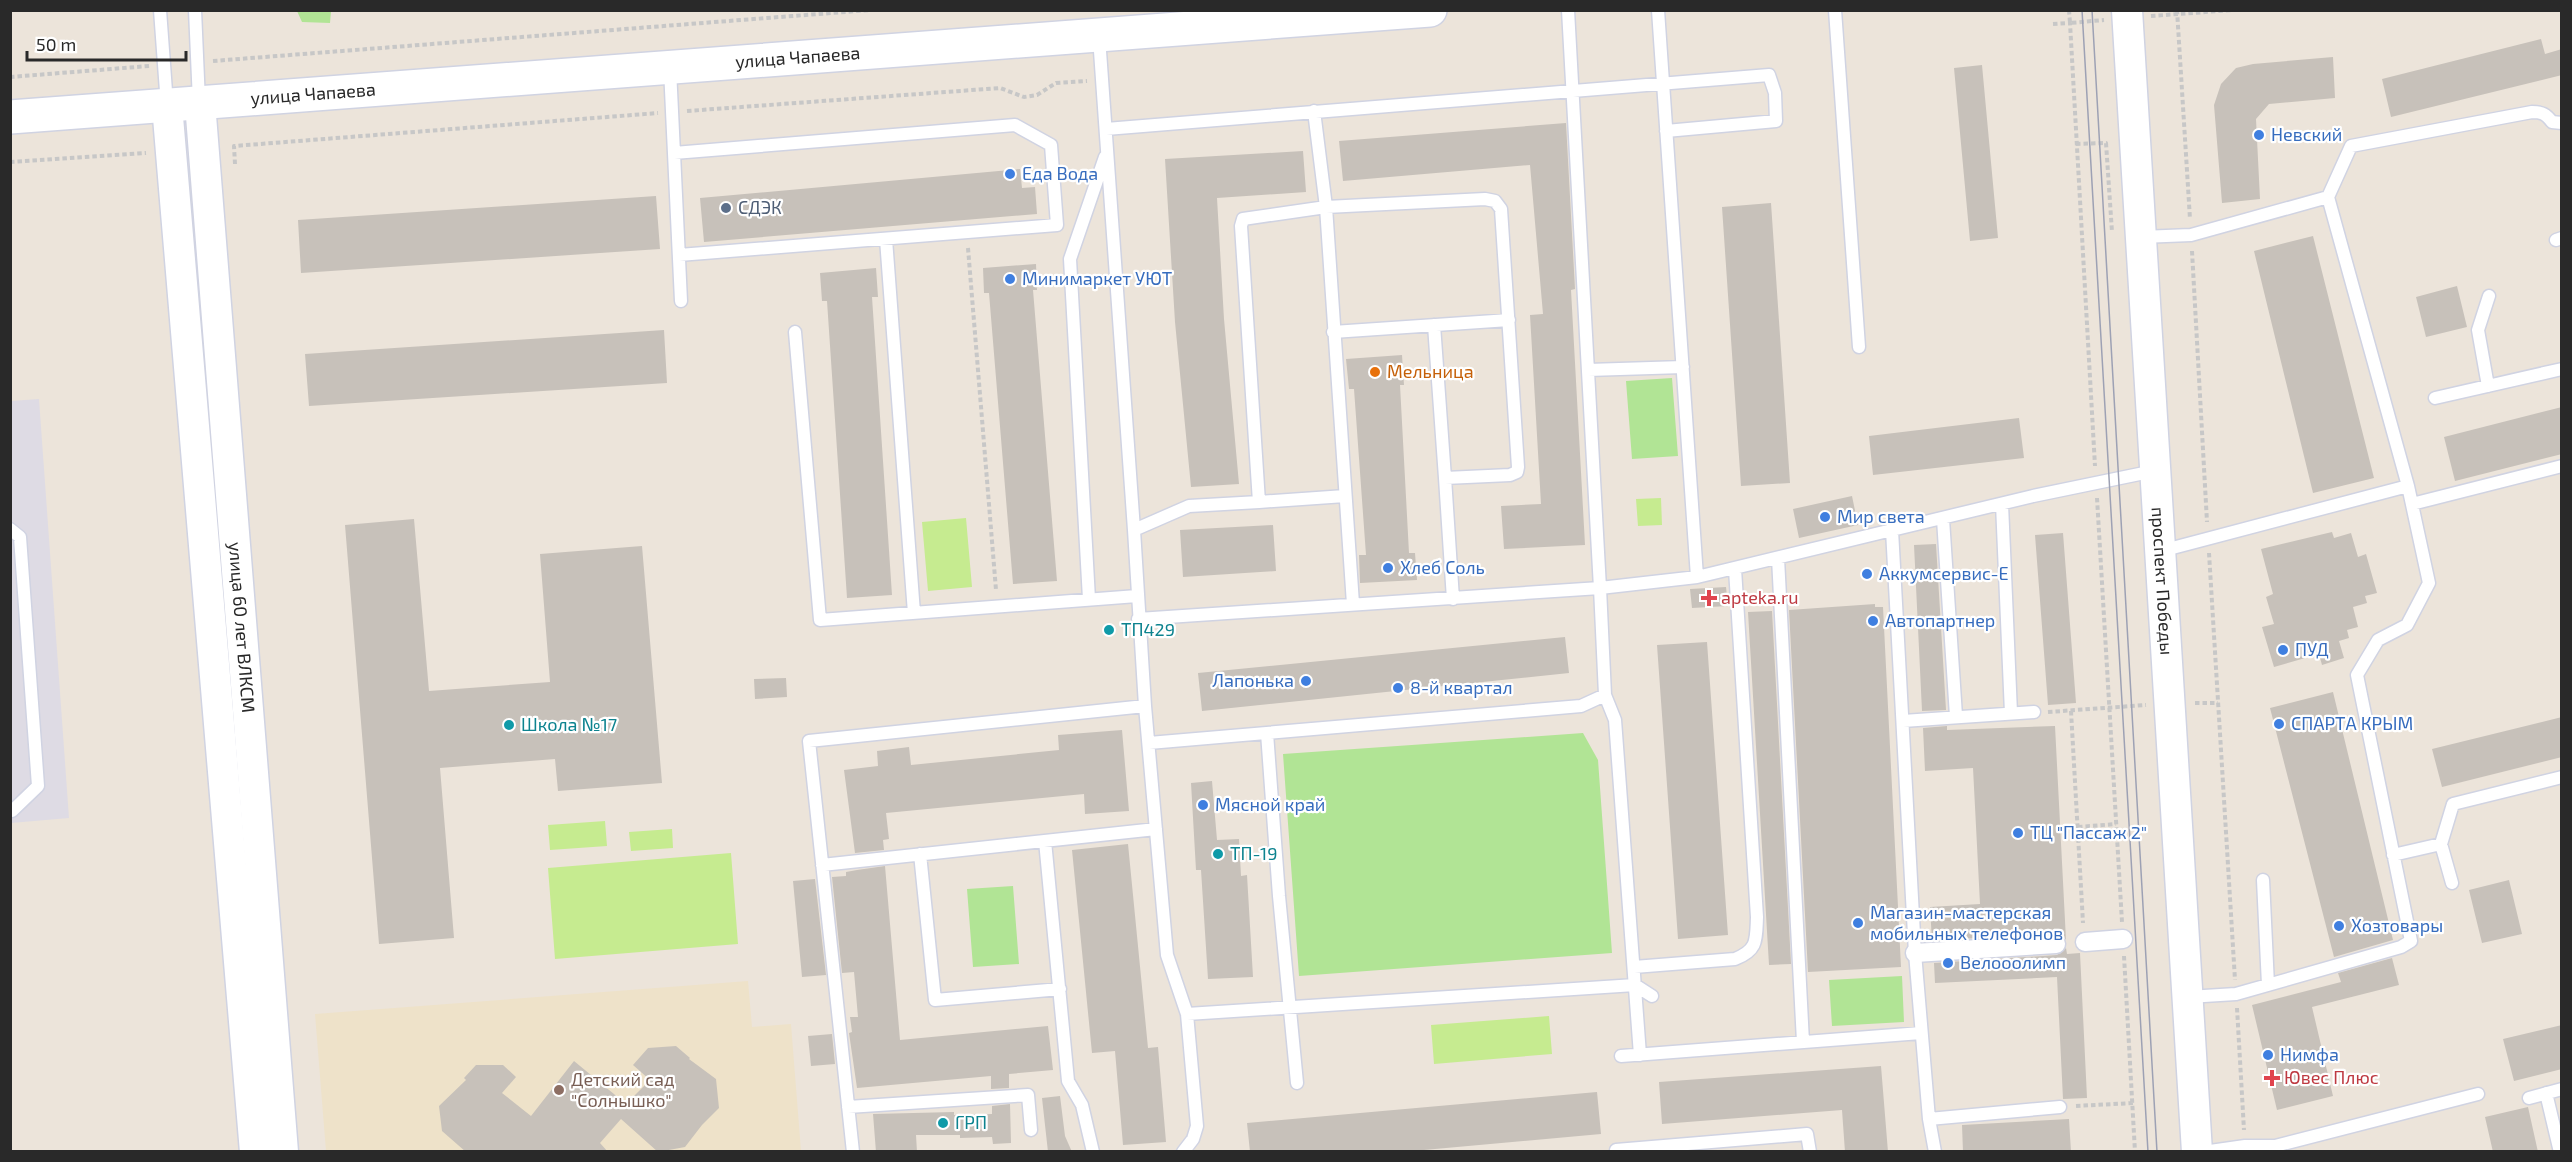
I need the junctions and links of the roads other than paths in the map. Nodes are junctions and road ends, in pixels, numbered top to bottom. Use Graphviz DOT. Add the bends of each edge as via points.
graph roads {
  1 [pos="160,10"];
  2 [pos="195,10"];
  3 [pos="1430,10"];
  4 [pos="1568,10"];
  5 [pos="1658,10"];
  6 [pos="1835,10"];
  7 [pos="2127,10"];
  8 [pos="1288,16"];
  9 [pos="1098,36"];
  10 [pos="670,68"];
  11 [pos="1664,85"];
  12 [pos="1572,91"];
  13 [pos="200,103"];
  14 [pos="166,105"];
  15 [pos="1314,111"];
  16 [pos="10,117"];
  17 [pos="2562,123"];
  18 [pos="1106,129"];
  19 [pos="1666,131"];
  20 [pos="1107,151"];
  21 [pos="674,153"];
  22 [pos="2328,197"];
  23 [pos="1326,207"];
  24 [pos="2141,237"];
  25 [pos="886,239"];
  26 [pos="679,255"];
  27 [pos="2489,296"];
  28 [pos="681,300"];
  29 [pos="1509,320"];
  30 [pos="1434,325"];
  31 [pos="795,332"];
  32 [pos="1333,332"];
  33 [pos="1860,347"];
  34 [pos="1683,367"];
  35 [pos="2562,369"];
  36 [pos="1588,370"];
  37 [pos="2488,386"];
  38 [pos="2435,398"];
  39 [pos="2562,466"];
  40 [pos="2156,471"];
  41 [pos="1445,478"];
  42 [pos="2408,486"];
  43 [pos="1345,496"];
  44 [pos="1259,502"];
  45 [pos="2002,504"];
  46 [pos="2412,504"];
  47 [pos="1943,519"];
  48 [pos="10,529"];
  49 [pos="1134,530"];
  50 [pos="1893,530"];
  51 [pos="2161,551"];
  52 [pos="1778,558"];
  53 [pos="1735,569"];
  54 [pos="1697,577"];
  55 [pos="1600,588"];
  56 [pos="1137,596"];
  57 [pos="1089,599"];
  58 [pos="1453,599"];
  59 [pos="1353,604"];
  60 [pos="914,613"];
  61 [pos="1138,619"];
  62 [pos="1605,695"];
  63 [pos="1145,706"];
  64 [pos="2034,712"];
  65 [pos="2011,713"];
  66 [pos="1956,716"];
  67 [pos="1903,721"];
  68 [pos="1267,733"];
  69 [pos="1149,743"];
  70 [pos="2562,777"];
  71 [pos="12,811"];
  72 [pos="1156,829"];
  73 [pos="1045,841"];
  74 [pos="2441,844"];
  75 [pos="920,854"];
  76 [pos="2393,855"];
  77 [pos="822,865"];
  78 [pos="2263,880"];
  79 [pos="2452,883"];
  80 [pos="2123,939"];
  81 [pos="2085,942"];
  82 [pos="2056,944"];
  83 [pos="1915,953"];
  84 [pos="1634,967"];
  85 [pos="1635,985"];
  86 [pos="2268,985"];
  87 [pos="1060,989"];
  88 [pos="1652,996"];
  89 [pos="2188,997"];
  90 [pos="1290,1007"];
  91 [pos="1187,1014"];
  92 [pos="1921,1033"];
  93 [pos="1803,1042"];
  94 [pos="1640,1055"];
  95 [pos="1621,1056"];
  96 [pos="1297,1083"];
  97 [pos="2562,1089"];
  98 [pos="2546,1093"];
  99 [pos="2478,1094"];
  100 [pos="2529,1098"];
  101 [pos="848,1107"];
  102 [pos="2060,1107"];
  103 [pos="1929,1119"];
  104 [pos="1030,1130"];
  105 [pos="1616,1150"];
  106 [pos="255,1152"];
  107 [pos="282,1152"];
  108 [pos="853,1152"];
  109 [pos="1093,1152"];
  110 [pos="1183,1152"];
  111 [pos="1809,1152"];
  112 [pos="1935,1152"];
  113 [pos="2197,1152"];
  114 [pos="2203,1152"];
  115 [pos="2560,1152"];
  1 -- 14 [label="lane"];
  2 -- 13 [label="lane"];
  3 -- 8 [label="main road, улица Чапаева"];
  4 -- 12 [label="lane"];
  5 -- 11 [label="lane"];
  6 -- 33 [label="lane"];
  7 -- 24 [label="street, проспект Победы"];
  8 -- 9 [label="main road, улица Чапаева"];
  9 -- 10 [label="main road, улица Чапаева"];
  9 -- 18 [label="lane"];
  10 -- 13 [label="main road, улица Чапаева"];
  10 -- 21 [label="lane"];
  11 -- 12 [label="lane"];
  11 -- 19 [label="lane"];
  11 -- 19 [label="lane" via="1769,75 1775,93 1776,121"];
  12 -- 15 [label="lane"];
  12 -- 36 [label="lane"];
  13 -- 14 [label="main road, улица Чапаева"];
  13 -- 107 [label="street, улица 60 лет ВЛКСМ"];
  14 -- 16 [label="main road, улица Чапаева"];
  14 -- 106 [label="street, улица 60 лет ВЛКСМ"];
  15 -- 18 [label="lane"];
  15 -- 23 [label="lane"];
  17 -- 22 [label="lane" via="2552,122 2541,112 2532,112 2351,146"];
  18 -- 20 [label="lane"];
  19 -- 34 [label="lane"];
  20 -- 49 [label="lane"];
  20 -- 57 [label="lane" via="1070,259"];
  21 -- 25 [label="lane" via="1015,125 1051,145 1057,225"];
  21 -- 26 [label="lane"];
  22 -- 24 [label="lane" via="2191,235"];
  22 -- 42 [label="lane"];
  23 -- 29 [label="lane" via="1495,201 1501,209"];
  23 -- 32 [label="lane"];
  23 -- 44 [label="lane" via="1251,216 1243,219 1241,226"];
  24 -- 40 [label="street, проспект Победы"];
  25 -- 26 [label="lane"];
  25 -- 60 [label="lane"];
  26 -- 28 [label="lane"];
  27 -- 37 [label="lane" via="2478,330"];
  29 -- 30 [label="lane"];
  29 -- 41 [label="lane" via="1517,472"];
  30 -- 32 [label="lane"];
  30 -- 41 [label="lane"];
  31 -- 60 [label="lane" via="820,620"];
  32 -- 43 [label="lane"];
  34 -- 36 [label="lane"];
  34 -- 54 [label="lane"];
  35 -- 37 [label="lane"];
  36 -- 55 [label="lane"];
  37 -- 38 [label="lane"];
  39 -- 46 [label="lane"];
  40 -- 45 [label="lane"];
  40 -- 51 [label="street, проспект Победы"];
  41 -- 58 [label="lane"];
  42 -- 46 [label="lane"];
  42 -- 51 [label="lane"];
  43 -- 44 [label="lane"];
  43 -- 59 [label="lane"];
  44 -- 49 [label="lane" via="1189,506"];
  45 -- 47 [label="lane"];
  45 -- 65 [label="lane"];
  46 -- 76 [label="lane" via="2429,583 2407,625 2378,640 2357,675"];
  47 -- 50 [label="lane"];
  47 -- 66 [label="lane"];
  48 -- 71 [label="lane" via="20,537 38,786"];
  49 -- 56 [label="lane"];
  50 -- 52 [label="lane"];
  50 -- 67 [label="lane"];
  51 -- 89 [label="street, проспект Победы"];
  52 -- 53 [label="lane"];
  52 -- 93 [label="lane"];
  53 -- 54 [label="lane"];
  53 -- 84 [label="lane" via="1756,942 1749,953 1735,959"];
  54 -- 55 [label="lane"];
  55 -- 58 [label="lane"];
  55 -- 62 [label="lane"];
  56 -- 57 [label="lane"];
  56 -- 61 [label="lane"];
  57 -- 60 [label="lane"];
  58 -- 59 [label="lane"];
  59 -- 61 [label="lane"];
  61 -- 63 [label="lane"];
  62 -- 68 [label="lane" via="1581,706"];
  62 -- 84 [label="lane" via="1615,720"];
  63 -- 69 [label="lane"];
  63 -- 77 [label="lane" via="809,741"];
  64 -- 65 [label="lane"];
  65 -- 66 [label="lane"];
  66 -- 67 [label="lane"];
  67 -- 83 [label="lane"];
  68 -- 69 [label="lane"];
  68 -- 90 [label="lane"];
  69 -- 72 [label="lane"];
  70 -- 74 [label="lane" via="2453,804"];
  72 -- 73 [label="lane"];
  72 -- 91 [label="lane" via="1167,955"];
  73 -- 75 [label="lane"];
  73 -- 87 [label="lane"];
  74 -- 76 [label="lane"];
  74 -- 79 [label="lane"];
  75 -- 77 [label="lane"];
  75 -- 87 [label="lane" via="935,1000"];
  76 -- 86 [label="lane" via="2411,941"];
  77 -- 101 [label="lane"];
  78 -- 86 [label="lane"];
  80 -- 81 [label="street"];
  82 -- 83 [label="street"];
  83 -- 92 [label="lane"];
  84 -- 85 [label="lane"];
  85 -- 88 [label="lane"];
  85 -- 90 [label="lane"];
  85 -- 94 [label="lane"];
  86 -- 89 [label="lane" via="2236,994"];
  87 -- 109 [label="lane" via="1068,1081 1082,1105"];
  89 -- 113 [label="street, проспект Победы"];
  90 -- 91 [label="lane"];
  90 -- 96 [label="lane"];
  91 -- 110 [label="lane" via="1197,1126"];
  92 -- 93 [label="lane"];
  92 -- 103 [label="lane"];
  93 -- 94 [label="lane"];
  94 -- 95 [label="lane"];
  97 -- 98 [label="lane"];
  98 -- 100 [label="lane"];
  98 -- 115 [label="lane"];
  99 -- 114 [label="lane" via="2276,1146"];
  101 -- 104 [label="lane" via="1028,1095"];
  101 -- 108 [label="lane"];
  102 -- 103 [label="lane"];
  103 -- 112 [label="lane"];
  105 -- 111 [label="lane" via="1807,1134"];
}
